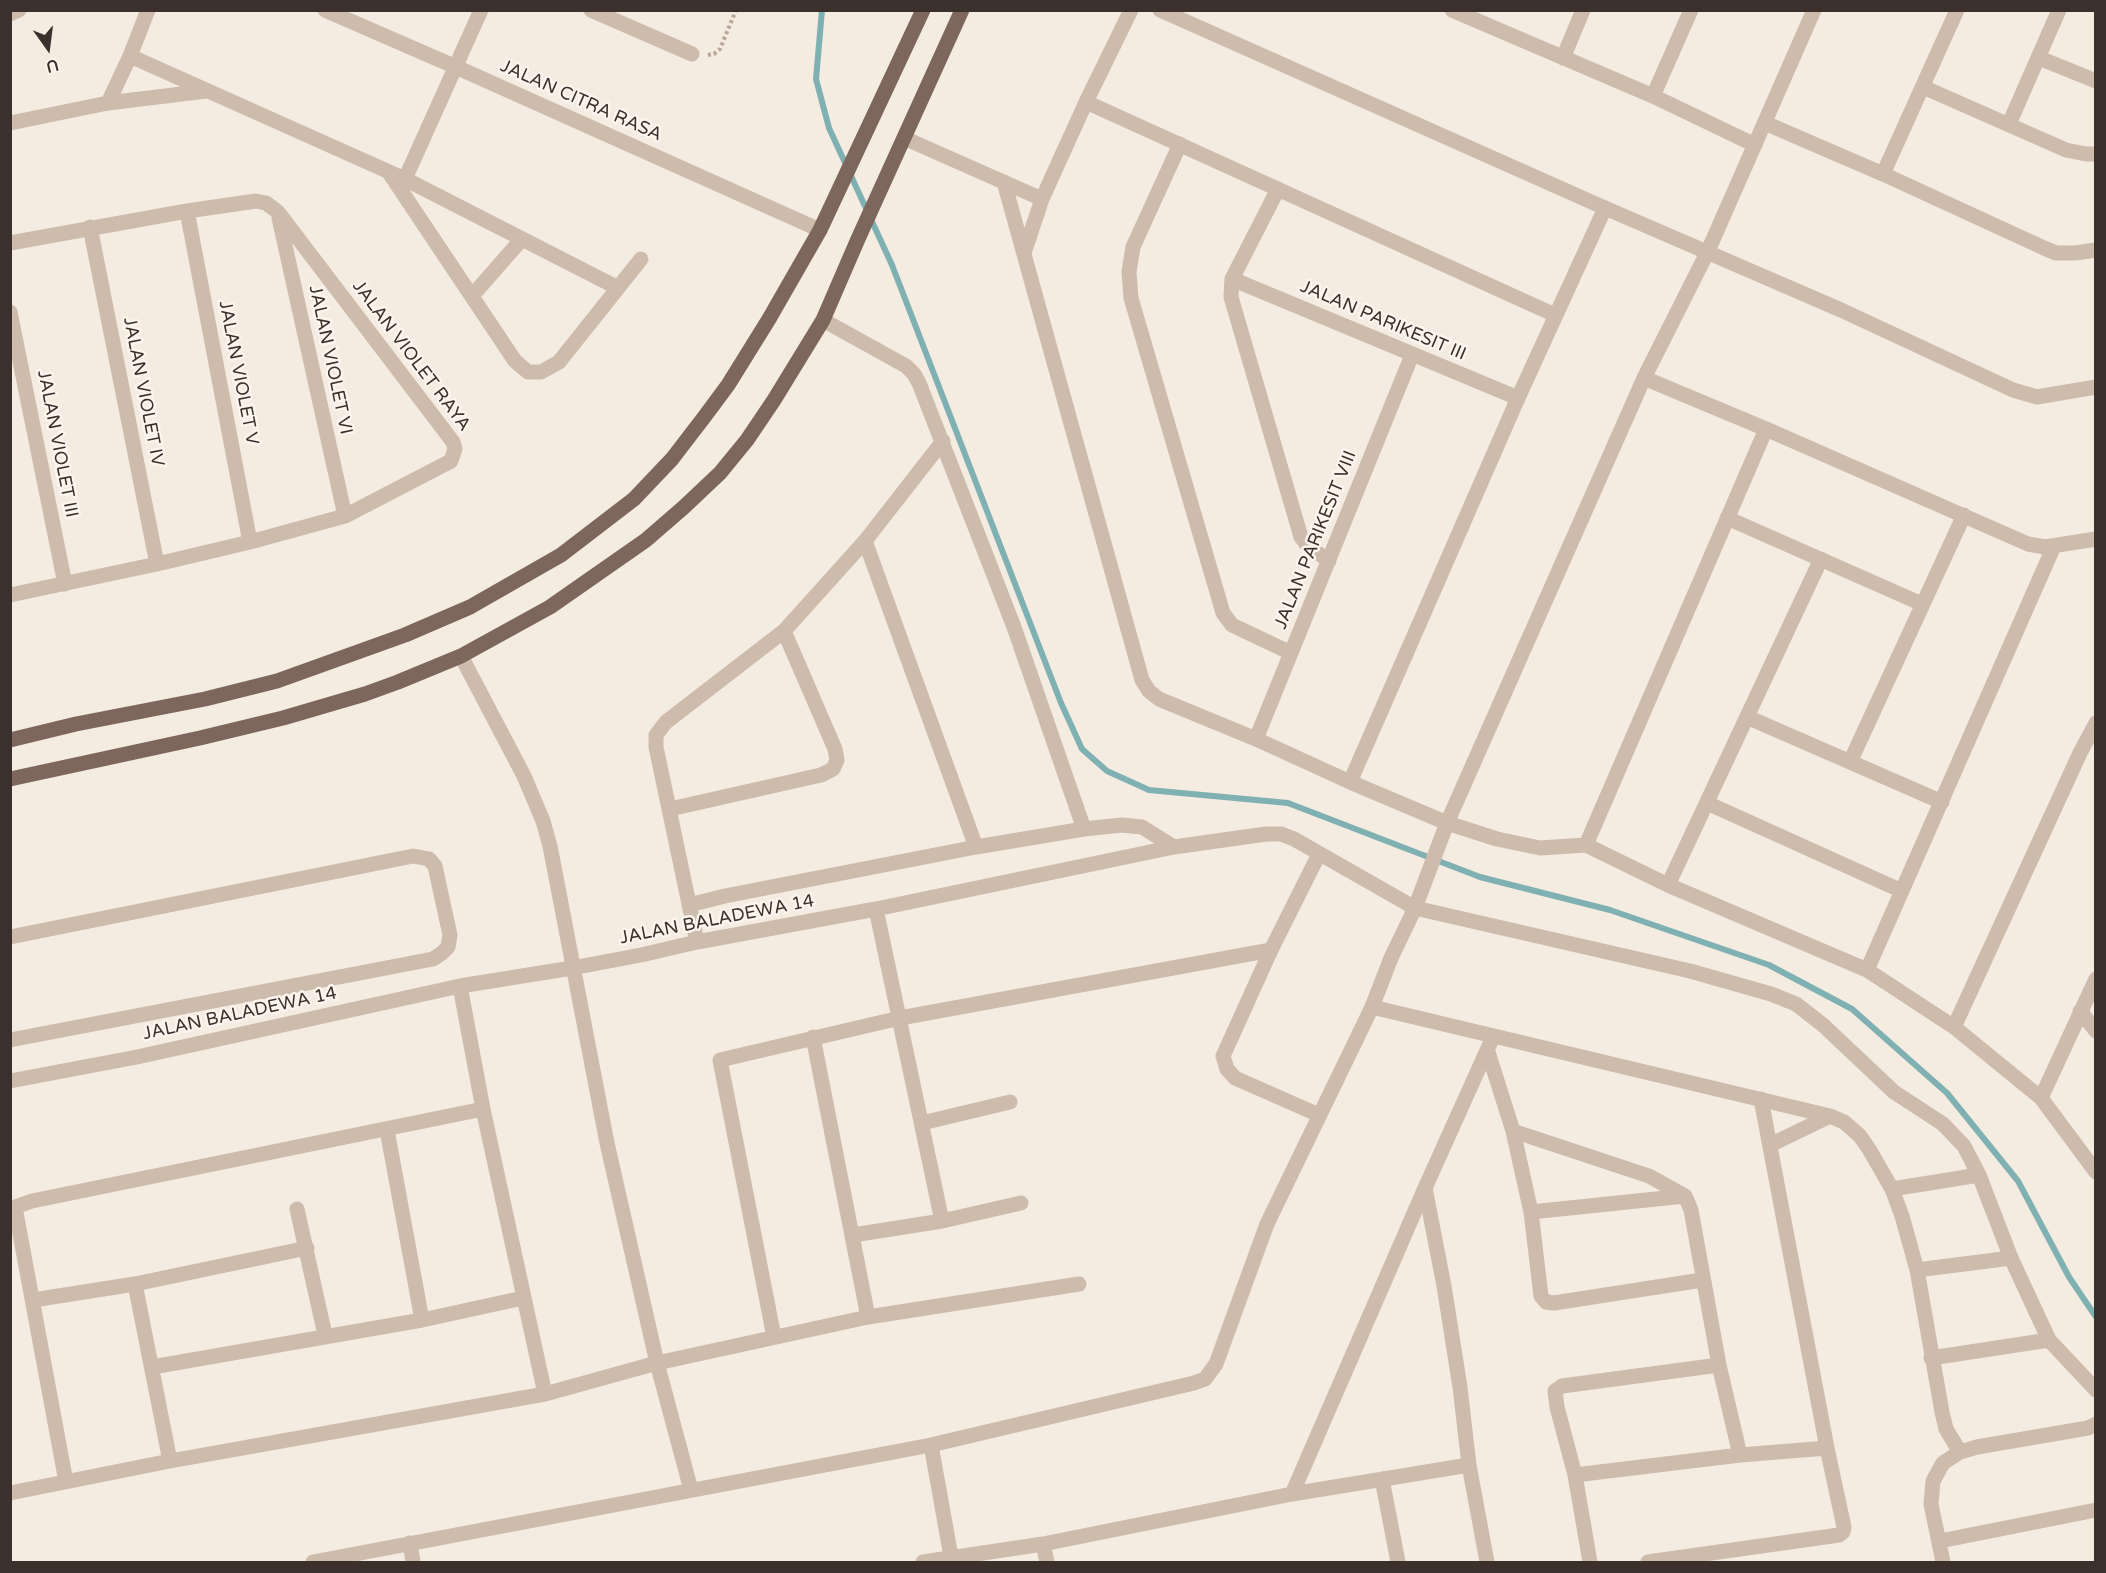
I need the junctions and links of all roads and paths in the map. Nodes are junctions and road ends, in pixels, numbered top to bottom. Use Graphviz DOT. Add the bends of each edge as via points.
graph roads {
  1 [pos="19,10"];
  2 [pos="148,10"];
  3 [pos="325,10"];
  4 [pos="481,10"];
  5 [pos="591,10"];
  6 [pos="736,10"];
  7 [pos="923,10"];
  8 [pos="962,10"];
  9 [pos="1131,10"];
  10 [pos="1160,10"];
  11 [pos="1452,10"];
  12 [pos="1583,10"];
  13 [pos="1691,10"];
  14 [pos="1814,10"];
  15 [pos="1957,10"];
  16 [pos="2060,10"];
  17 [pos="10,14"];
  18 [pos="692,54"];
  19 [pos="130,56"];
  20 [pos="1563,58"];
  21 [pos="2039,58"];
  22 [pos="456,67"];
  23 [pos="2096,81"];
  24 [pos="1923,87"];
  25 [pos="207,91"];
  26 [pos="1653,96"];
  27 [pos="1086,102"];
  28 [pos="108,103"];
  29 [pos="10,123"];
  30 [pos="1765,123"];
  31 [pos="2009,124"];
  32 [pos="904,138"];
  33 [pos="1180,144"];
  34 [pos="1755,145"];
  35 [pos="2096,154"];
  36 [pos="1883,174"];
  37 [pos="398,176"];
  38 [pos="1004,182"];
  39 [pos="1278,189"];
  40 [pos="1042,198"];
  41 [pos="1605,208"];
  42 [pos="187,211"];
  43 [pos="278,212"];
  44 [pos="90,227"];
  45 [pos="820,230"];
  46 [pos="521,240"];
  47 [pos="10,243"];
  48 [pos="2096,250"];
  49 [pos="1708,251"];
  50 [pos="1024,253"];
  51 [pos="641,259"];
  52 [pos="1232,279"];
  53 [pos="618,288"];
  54 [pos="472,296"];
  55 [pos="10,312"];
  56 [pos="1555,315"];
  57 [pos="823,320"];
  58 [pos="1412,356"];
  59 [pos="1644,378"];
  60 [pos="2096,387"];
  61 [pos="1518,398"];
  62 [pos="1766,429"];
  63 [pos="943,441"];
  64 [pos="1964,515"];
  65 [pos="345,516"];
  66 [pos="1727,518"];
  67 [pos="2096,539"];
  68 [pos="865,541"];
  69 [pos="250,542"];
  70 [pos="2054,546"];
  71 [pos="1821,559"];
  72 [pos="1329,561"];
  73 [pos="157,564"];
  74 [pos="65,584"];
  75 [pos="10,595"];
  76 [pos="1922,604"];
  77 [pos="784,632"];
  78 [pos="1291,653"];
  79 [pos="461,656"];
  80 [pos="1747,717"];
  81 [pos="2095,723"];
  82 [pos="1256,739"];
  83 [pos="10,740"];
  84 [pos="1850,762"];
  85 [pos="10,779"];
  86 [pos="1350,782"];
  87 [pos="1942,802"];
  88 [pos="1707,803"];
  89 [pos="670,809"];
  90 [pos="1447,823"];
  91 [pos="1084,829"];
  92 [pos="1586,845"];
  93 [pos="976,847"];
  94 [pos="1174,847"];
  95 [pos="1319,854"];
  96 [pos="1668,885"];
  97 [pos="1902,891"];
  98 [pos="689,905"];
  99 [pos="1415,908"];
  100 [pos="876,909"];
  101 [pos="10,936"];
  102 [pos="697,942"];
  103 [pos="1271,950"];
  104 [pos="572,968"];
  105 [pos="1867,970"];
  106 [pos="2096,979"];
  107 [pos="460,986"];
  108 [pos="1372,1007"];
  109 [pos="2080,1011"];
  110 [pos="900,1018"];
  111 [pos="1954,1027"];
  112 [pos="2096,1031"];
  113 [pos="813,1037"];
  114 [pos="10,1041"];
  115 [pos="1491,1044"];
  116 [pos="10,1081"];
  117 [pos="2041,1098"];
  118 [pos="1761,1099"];
  119 [pos="1010,1102"];
  120 [pos="483,1109"];
  121 [pos="1318,1115"];
  122 [pos="1830,1116"];
  123 [pos="922,1123"];
  124 [pos="387,1130"];
  125 [pos="1513,1131"];
  126 [pos="1770,1145"];
  127 [pos="2096,1172"];
  128 [pos="1979,1175"];
  129 [pos="1425,1188"];
  130 [pos="1892,1189"];
  131 [pos="1685,1196"];
  132 [pos="1021,1203"];
  133 [pos="13,1207"];
  134 [pos="297,1209"];
  135 [pos="1531,1212"];
  136 [pos="942,1221"];
  137 [pos="853,1235"];
  138 [pos="307,1248"];
  139 [pos="2011,1258"];
  140 [pos="1917,1270"];
  141 [pos="1702,1280"];
  142 [pos="135,1284"];
  143 [pos="1079,1284"];
  144 [pos="523,1298"];
  145 [pos="33,1300"];
  146 [pos="868,1317"];
  147 [pos="423,1320"];
  148 [pos="325,1335"];
  149 [pos="774,1337"];
  150 [pos="2049,1340"];
  151 [pos="1931,1358"];
  152 [pos="657,1363"];
  153 [pos="1719,1365"];
  154 [pos="152,1367"];
  155 [pos="2096,1390"];
  156 [pos="545,1394"];
  157 [pos="2096,1424"];
  158 [pos="931,1445"];
  159 [pos="1827,1448"];
  160 [pos="1960,1452"];
  161 [pos="1740,1455"];
  162 [pos="170,1461"];
  163 [pos="1469,1465"];
  164 [pos="1575,1474"];
  165 [pos="1382,1479"];
  166 [pos="66,1482"];
  167 [pos="691,1490"];
  168 [pos="10,1493"];
  169 [pos="1292,1494"];
  170 [pos="2096,1510"];
  171 [pos="1940,1541"];
  172 [pos="410,1544"];
  173 [pos="1043,1544"];
  174 [pos="952,1560"];
  175 [pos="314,1563"];
  176 [pos="413,1563"];
  177 [pos="923,1563"];
  178 [pos="1047,1563"];
  179 [pos="1398,1563"];
  180 [pos="1487,1563"];
  181 [pos="1590,1563"];
  182 [pos="1648,1563"];
  183 [pos="1943,1563"];
  1 -- 17 [label="street"];
  2 -- 19 [label="street"];
  3 -- 22 [label="street, JALAN CITRA RASA"];
  4 -- 22 [label="street"];
  5 -- 18 [label="street"];
  6 -- 18 [label="path" via="720,49 714,54"];
  7 -- 45 [label="main road"];
  8 -- 32 [label="main road"];
  9 -- 27 [label="street"];
  10 -- 41 [label="street"];
  11 -- 20 [label="street"];
  12 -- 20 [label="street"];
  13 -- 26 [label="street"];
  14 -- 30 [label="street"];
  15 -- 24 [label="street"];
  16 -- 21 [label="street"];
  19 -- 25 [label="street"];
  19 -- 28 [label="street"];
  20 -- 26 [label="street"];
  21 -- 23 [label="street"];
  21 -- 31 [label="street"];
  22 -- 37 [label="street"];
  22 -- 45 [label="street, JALAN CITRA RASA"];
  24 -- 31 [label="street"];
  24 -- 36 [label="street"];
  25 -- 28 [label="street"];
  25 -- 37 [label="street"];
  26 -- 34 [label="street"];
  27 -- 33 [label="street"];
  27 -- 40 [label="street"];
  28 -- 29 [label="street"];
  30 -- 34 [label="street"];
  30 -- 36 [label="street"];
  31 -- 35 [label="street" via="2066,150"];
  32 -- 38 [label="street"];
  32 -- 57 [label="main road"];
  33 -- 39 [label="street"];
  33 -- 78 [label="street" via="1134,247 1129,272 1131,298 1223,613 1232,625"];
  34 -- 49 [label="street"];
  36 -- 48 [label="street" via="2056,253"];
  37 -- 46 [label="street"];
  37 -- 54 [label="street"];
  38 -- 40 [label="street"];
  38 -- 50 [label="street"];
  39 -- 52 [label="street"];
  39 -- 56 [label="street"];
  40 -- 50 [label="street"];
  41 -- 49 [label="street"];
  41 -- 56 [label="street"];
  42 -- 43 [label="street" via="256,201"];
  42 -- 44 [label="street"];
  42 -- 69 [label="street, JALAN VIOLET V"];
  43 -- 65 [label="street, JALAN VIOLET VI"];
  43 -- 65 [label="street, JALAN VIOLET RAYA" via="455,449 451,461"];
  44 -- 47 [label="street"];
  44 -- 73 [label="street, JALAN VIOLET IV"];
  45 -- 83 [label="main road" via="728,385 672,459 634,499 561,555 470,607 316,669 206,699"];
  46 -- 53 [label="street"];
  46 -- 54 [label="street"];
  49 -- 59 [label="street"];
  49 -- 60 [label="street" via="2013,390 2037,397"];
  50 -- 82 [label="street" via="1142,680 1159,699"];
  51 -- 53 [label="street"];
  52 -- 58 [label="street, JALAN PARIKESIT III"];
  52 -- 72 [label="street" via="1234,310 1301,537"];
  53 -- 54 [label="street" via="559,362 548,370 533,373 515,361"];
  55 -- 74 [label="street, JALAN VIOLET III"];
  56 -- 61 [label="street"];
  57 -- 63 [label="street" via="914,374"];
  57 -- 79 [label="main road" via="747,440 684,507 646,540 550,607"];
  58 -- 61 [label="street, JALAN PARIKESIT III"];
  58 -- 72 [label="street, JALAN PARIKESIT VIII"];
  59 -- 62 [label="street"];
  59 -- 90 [label="street"];
  61 -- 86 [label="street"];
  62 -- 64 [label="street"];
  62 -- 66 [label="street"];
  63 -- 68 [label="street"];
  63 -- 91 [label="street" via="1014,627"];
  64 -- 70 [label="street" via="2028,544"];
  64 -- 76 [label="street"];
  65 -- 69 [label="street, JALAN VIOLET RAYA"];
  66 -- 71 [label="street"];
  66 -- 92 [label="street"];
  67 -- 70 [label="street"];
  68 -- 77 [label="street"];
  68 -- 93 [label="street"];
  69 -- 73 [label="street, JALAN VIOLET RAYA"];
  70 -- 87 [label="street"];
  71 -- 76 [label="street"];
  71 -- 80 [label="street"];
  72 -- 78 [label="street, JALAN PARIKESIT VIII"];
  73 -- 74 [label="street, JALAN VIOLET RAYA"];
  74 -- 75 [label="street, JALAN VIOLET RAYA"];
  76 -- 84 [label="street"];
  77 -- 89 [label="street" via="660,728 656,747"];
  77 -- 89 [label="street" via="835,749 837,760 832,769 821,775"];
  78 -- 82 [label="street, JALAN PARIKESIT VIII"];
  79 -- 85 [label="main road" via="326,706"];
  79 -- 104 [label="street" via="524,776 543,821"];
  80 -- 84 [label="street"];
  80 -- 88 [label="street"];
  81 -- 111 [label="street"];
  82 -- 86 [label="street"];
  84 -- 87 [label="street"];
  86 -- 90 [label="street"];
  87 -- 97 [label="street"];
  88 -- 96 [label="street"];
  88 -- 97 [label="street"];
  89 -- 98 [label="street"];
  90 -- 92 [label="street" via="1540,848"];
  90 -- 99 [label="street"];
  91 -- 93 [label="street"];
  91 -- 94 [label="street" via="1142,827"];
  92 -- 96 [label="street"];
  93 -- 98 [label="street"];
  94 -- 95 [label="street, JALAN BALADEWA 14" via="1281,834"];
  94 -- 100 [label="street, JALAN BALADEWA 14"];
  95 -- 99 [label="street, JALAN BALADEWA 14"];
  95 -- 103 [label="street"];
  96 -- 105 [label="street"];
  97 -- 105 [label="street"];
  98 -- 102 [label="street"];
  99 -- 108 [label="street" via="1390,958"];
  99 -- 128 [label="street, JALAN BALADEWA 14" via="1690,971 1796,1004 1894,1092 1943,1124 1964,1146"];
  100 -- 102 [label="street, JALAN BALADEWA 14"];
  100 -- 110 [label="street"];
  101 -- 114 [label="street" via="413,856 429,859 435,866 450,935 448,947 433,959"];
  102 -- 104 [label="street, JALAN BALADEWA 14"];
  103 -- 110 [label="street"];
  103 -- 121 [label="street" via="1223,1056 1235,1078"];
  104 -- 107 [label="street, JALAN BALADEWA 14"];
  104 -- 152 [label="street"];
  105 -- 111 [label="street"];
  106 -- 109 [label="street"];
  107 -- 116 [label="street, JALAN BALADEWA 14"];
  107 -- 120 [label="street"];
  108 -- 115 [label="street"];
  108 -- 121 [label="street"];
  109 -- 112 [label="street"];
  109 -- 117 [label="street"];
  110 -- 113 [label="street"];
  110 -- 123 [label="street"];
  111 -- 117 [label="street"];
  113 -- 137 [label="street"];
  113 -- 149 [label="street" via="720,1060"];
  115 -- 118 [label="street"];
  115 -- 125 [label="street"];
  115 -- 129 [label="street"];
  117 -- 127 [label="street"];
  118 -- 122 [label="street"];
  118 -- 126 [label="street"];
  119 -- 123 [label="street"];
  120 -- 124 [label="street"];
  120 -- 144 [label="street"];
  121 -- 158 [label="street" via="1267,1224 1216,1364 1205,1379"];
  122 -- 126 [label="street"];
  122 -- 130 [label="street" via="1860,1136"];
  123 -- 136 [label="street"];
  124 -- 133 [label="street"];
  124 -- 147 [label="street"];
  125 -- 131 [label="street" via="1649,1176"];
  125 -- 135 [label="street"];
  126 -- 159 [label="street"];
  128 -- 130 [label="street"];
  128 -- 139 [label="street, JALAN BALADEWA 14"];
  129 -- 163 [label="street" via="1459,1376"];
  129 -- 169 [label="street"];
  130 -- 140 [label="street"];
  131 -- 135 [label="street"];
  131 -- 141 [label="street" via="1691,1210"];
  132 -- 136 [label="street"];
  133 -- 145 [label="street"];
  134 -- 138 [label="street"];
  135 -- 141 [label="street" via="1541,1296 1546,1302"];
  136 -- 137 [label="street"];
  137 -- 146 [label="street"];
  138 -- 142 [label="street"];
  138 -- 148 [label="street"];
  139 -- 140 [label="street"];
  139 -- 150 [label="street, JALAN BALADEWA 14"];
  140 -- 151 [label="street"];
  141 -- 153 [label="street"];
  142 -- 145 [label="street"];
  142 -- 154 [label="street"];
  143 -- 146 [label="street"];
  144 -- 147 [label="street"];
  144 -- 156 [label="street"];
  145 -- 166 [label="street"];
  146 -- 149 [label="street"];
  147 -- 148 [label="street"];
  148 -- 154 [label="street"];
  149 -- 152 [label="street"];
  150 -- 151 [label="street"];
  150 -- 155 [label="street, JALAN BALADEWA 14"];
  151 -- 160 [label="street" via="1946,1429"];
  152 -- 156 [label="street"];
  152 -- 167 [label="street"];
  153 -- 161 [label="street"];
  153 -- 164 [label="street" via="1562,1386 1555,1391"];
  154 -- 162 [label="street"];
  156 -- 162 [label="street"];
  157 -- 160 [label="street"];
  158 -- 167 [label="street"];
  158 -- 174 [label="street"];
  159 -- 161 [label="street"];
  159 -- 182 [label="street" via="1844,1527 1839,1535"];
  160 -- 171 [label="street" via="1943,1463 1933,1481 1931,1504"];
  161 -- 164 [label="street"];
  162 -- 166 [label="street"];
  163 -- 165 [label="street"];
  163 -- 180 [label="street"];
  164 -- 181 [label="street"];
  165 -- 169 [label="street"];
  165 -- 179 [label="street"];
  166 -- 168 [label="street"];
  167 -- 172 [label="street"];
  169 -- 173 [label="street"];
  170 -- 171 [label="street"];
  171 -- 183 [label="street"];
  172 -- 175 [label="street"];
  172 -- 176 [label="street"];
  173 -- 174 [label="street"];
  173 -- 178 [label="street"];
  174 -- 177 [label="street"];
}
